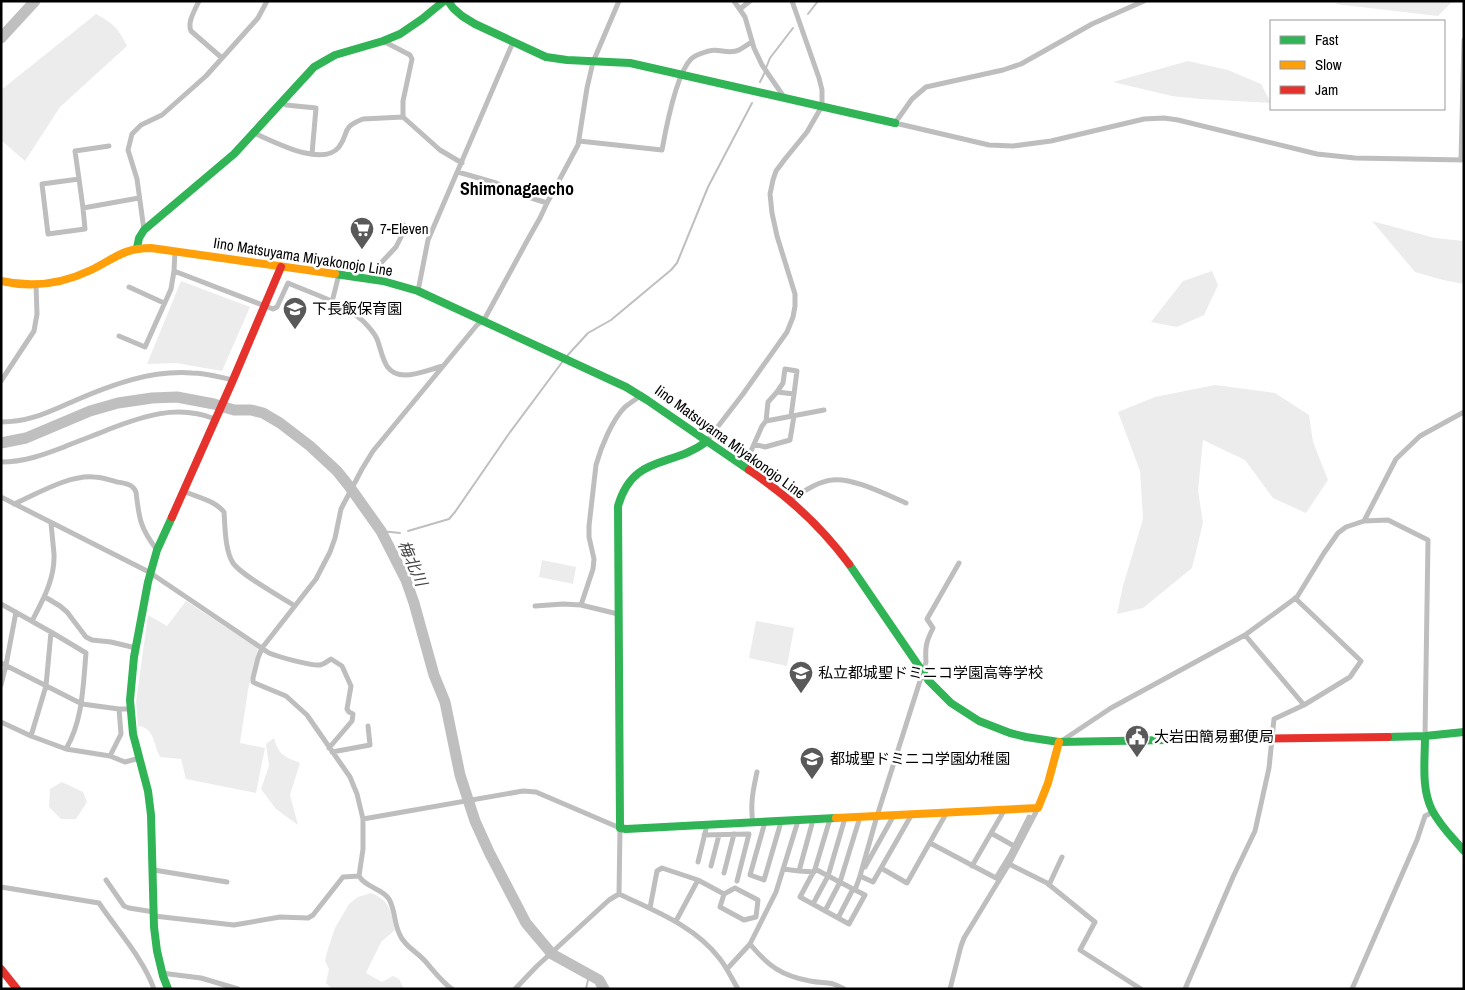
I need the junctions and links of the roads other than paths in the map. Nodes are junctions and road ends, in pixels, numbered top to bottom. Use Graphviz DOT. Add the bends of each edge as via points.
graph roads {
  1 [pos="199,1"];
  2 [pos="267,1"];
  3 [pos="446,1"];
  4 [pos="619,1"];
  5 [pos="734,1"];
  6 [pos="750,1"];
  7 [pos="792,1"];
  8 [pos="1144,1"];
  9 [pos="740,9"];
  10 [pos="1464,40"];
  11 [pos="383,41"];
  12 [pos="513,42"];
  13 [pos="752,42"];
  14 [pos="222,58"];
  15 [pos="594,62"];
  16 [pos="682,74"];
  17 [pos="784,97"];
  18 [pos="282,102"];
  19 [pos="822,106"];
  20 [pos="402,117"];
  21 [pos="895,123"];
  22 [pos="254,133"];
  23 [pos="579,141"];
  24 [pos="110,146"];
  25 [pos="312,154"];
  26 [pos="1462,160"];
  27 [pos="462,163"];
  28 [pos="458,172"];
  29 [pos="79,179"];
  30 [pos="140,198"];
  31 [pos="547,202"];
  32 [pos="83,208"];
  33 [pos="404,225"];
  34 [pos="144,230"];
  35 [pos="137,248"];
  36 [pos="175,252"];
  37 [pos="281,267"];
  38 [pos="174,272"];
  39 [pos="339,274"];
  40 [pos="378,280"];
  41 [pos="1,281"];
  42 [pos="36,285"];
  43 [pos="129,287"];
  44 [pos="418,291"];
  45 [pos="332,302"];
  46 [pos="164,303"];
  47 [pos="264,306"];
  48 [pos="484,320"];
  49 [pos="118,336"];
  50 [pos="444,366"];
  51 [pos="233,380"];
  52 [pos="1,381"];
  53 [pos="777,392"];
  54 [pos="794,394"];
  55 [pos="642,395"];
  56 [pos="824,410"];
  57 [pos="1464,412"];
  58 [pos="792,416"];
  59 [pos="215,418"];
  60 [pos="766,421"];
  61 [pos="1,422"];
  62 [pos="706,442"];
  63 [pos="754,444"];
  64 [pos="1,462"];
  65 [pos="744,467"];
  66 [pos="183,491"];
  67 [pos="1,497"];
  68 [pos="790,500"];
  69 [pos="906,503"];
  70 [pos="14,504"];
  71 [pos="1364,521"];
  72 [pos="51,523"];
  73 [pos="156,550"];
  74 [pos="959,563"];
  75 [pos="149,572"];
  76 [pos="44,597"];
  77 [pos="1295,598"];
  78 [pos="1,604"];
  79 [pos="581,605"];
  80 [pos="295,606"];
  81 [pos="535,606"];
  82 [pos="16,612"];
  83 [pos="618,614"];
  84 [pos="32,621"];
  85 [pos="52,632"];
  86 [pos="1245,636"];
  87 [pos="136,648"];
  88 [pos="262,648"];
  89 [pos="4,664"];
  90 [pos="923,672"];
  91 [pos="1,685"];
  92 [pos="46,686"];
  93 [pos="82,704"];
  94 [pos="1304,705"];
  95 [pos="129,709"];
  96 [pos="119,710"];
  97 [pos="1,722"];
  98 [pos="368,726"];
  99 [pos="1464,732"];
  100 [pos="31,736"];
  101 [pos="1425,736"];
  102 [pos="1273,738"];
  103 [pos="1059,742"];
  104 [pos="66,749"];
  105 [pos="331,750"];
  106 [pos="110,756"];
  107 [pos="140,758"];
  108 [pos="757,772"];
  109 [pos="1038,808"];
  110 [pos="1004,809"];
  111 [pos="947,812"];
  112 [pos="1433,812"];
  113 [pos="912,814"];
  114 [pos="894,815"];
  115 [pos="877,816"];
  116 [pos="860,817"];
  117 [pos="1029,817"];
  118 [pos="845,818"];
  119 [pos="363,819"];
  120 [pos="830,819"];
  121 [pos="813,820"];
  122 [pos="798,821"];
  123 [pos="765,822"];
  124 [pos="781,822"];
  125 [pos="754,823"];
  126 [pos="707,825"];
  127 [pos="620,828"];
  128 [pos="991,833"];
  129 [pos="719,834"];
  130 [pos="734,834"];
  131 [pos="704,835"];
  132 [pos="930,843"];
  133 [pos="1014,846"];
  134 [pos="1464,851"];
  135 [pos="1062,857"];
  136 [pos="698,862"];
  137 [pos="1009,864"];
  138 [pos="711,866"];
  139 [pos="972,866"];
  140 [pos="881,868"];
  141 [pos="783,869"];
  142 [pos="154,870"];
  143 [pos="799,871"];
  144 [pos="815,871"];
  145 [pos="724,872"];
  146 [pos="359,876"];
  147 [pos="828,876"];
  148 [pos="860,876"];
  149 [pos="106,880"];
  150 [pos="698,880"];
  151 [pos="737,881"];
  152 [pos="227,882"];
  153 [pos="840,882"];
  154 [pos="1050,885"];
  155 [pos="1,888"];
  156 [pos="854,889"];
  157 [pos="619,894"];
  158 [pos="724,894"];
  159 [pos="813,904"];
  160 [pos="650,908"];
  161 [pos="825,911"];
  162 [pos="154,914"];
  163 [pos="838,918"];
  164 [pos="676,921"];
  165 [pos="750,944"];
  166 [pos="1,969"];
  167 [pos="727,970"];
  168 [pos="161,973"];
  169 [pos="842,988"];
  170 [pos="17,989"];
  171 [pos="154,989"];
  172 [pos="168,989"];
  173 [pos="238,989"];
  174 [pos="452,989"];
  175 [pos="515,989"];
  176 [pos="738,989"];
  177 [pos="950,989"];
  178 [pos="1141,989"];
  179 [pos="1185,989"];
  180 [pos="1352,989"];
  1 -- 14 [label="street" via="189,28"];
  2 -- 14 [label="street" via="258,18"];
  3 -- 11 [label="main road" via="412,27"];
  3 -- 12 [label="main road" via="462,16"];
  4 -- 15 [label="street"];
  5 -- 9 [label="street"];
  6 -- 9 [label="street"];
  7 -- 19 [label="street" via="819,78"];
  8 -- 21 [label="street" via="1092,24 1021,64 926,87 912,99"];
  9 -- 13 [label="street"];
  10 -- 26 [label="street"];
  11 -- 18 [label="main road" via="324,60"];
  11 -- 20 [label="street" via="412,59"];
  12 -- 15 [label="main road" via="546,57"];
  12 -- 27 [label="street"];
  13 -- 16 [label="street" via="733,52 713,50 699,54 691,59"];
  13 -- 17 [label="street" via="762,65"];
  14 -- 30 [label="street" via="162,115 141,125 132,134 128,150"];
  15 -- 16 [label="main road" via="630,63"];
  15 -- 23 [label="street"];
  16 -- 17 [label="main road"];
  16 -- 23 [label="street" via="668,116 662,150"];
  17 -- 19 [label="main road"];
  18 -- 22 [label="main road"];
  18 -- 25 [label="street" via="316,108"];
  19 -- 21 [label="main road"];
  19 -- 62 [label="street" via="807,132 776,171 770,194 777,236 795,294 793,317 787,332"];
  20 -- 25 [label="street" via="357,121 348,126 335,151"];
  20 -- 27 [label="street" via="440,150"];
  21 -- 26 [label="street" via="988,145 1013,146 1144,119 1164,118 1316,154"];
  22 -- 25 [label="street"];
  22 -- 34 [label="main road" via="234,154"];
  23 -- 31 [label="street"];
  24 -- 29 [label="street" via="76,151"];
  27 -- 28 [label="street"];
  28 -- 31 [label="street"];
  28 -- 44 [label="street" via="428,240"];
  29 -- 32 [label="street"];
  29 -- 32 [label="street" via="42,184 48,234 85,229"];
  30 -- 32 [label="street"];
  30 -- 34 [label="street"];
  31 -- 48 [label="street"];
  33 -- 40 [label="street" via="396,247 380,264"];
  34 -- 35 [label="main road"];
  35 -- 36 [label="main road, Iino Matsuyama Miyakonojo Line"];
  35 -- 42 [label="main road, Iino Matsuyama Miyakonojo Line" via="124,251 71,278"];
  36 -- 37 [label="main road, Iino Matsuyama Miyakonojo Line"];
  36 -- 38 [label="street"];
  37 -- 39 [label="main road, Iino Matsuyama Miyakonojo Line"];
  37 -- 47 [label="main road"];
  38 -- 46 [label="street"];
  38 -- 47 [label="street"];
  39 -- 40 [label="main road, Iino Matsuyama Miyakonojo Line"];
  39 -- 45 [label="street"];
  40 -- 44 [label="main road, Iino Matsuyama Miyakonojo Line"];
  41 -- 42 [label="main road, Iino Matsuyama Miyakonojo Line"];
  42 -- 52 [label="street" via="34,331"];
  43 -- 46 [label="street"];
  44 -- 48 [label="main road, Iino Matsuyama Miyakonojo Line"];
  45 -- 47 [label="street" via="288,283 277,306 273,309"];
  45 -- 50 [label="street" via="352,312 370,328 384,362 396,373 404,375"];
  46 -- 49 [label="street" via="145,347"];
  47 -- 51 [label="main road"];
  48 -- 50 [label="street"];
  48 -- 55 [label="main road, Iino Matsuyama Miyakonojo Line"];
  50 -- 80 [label="street" via="373,451 343,506 330,552 316,579"];
  51 -- 59 [label="main road"];
  51 -- 61 [label="street" via="190,372 154,374 94,392 34,418"];
  53 -- 54 [label="street"];
  53 -- 54 [label="street" via="783,383 785,369 797,371"];
  53 -- 60 [label="street" via="768,402"];
  54 -- 58 [label="street"];
  55 -- 62 [label="main road, Iino Matsuyama Miyakonojo Line"];
  55 -- 79 [label="street" via="616,418 598,456 589,526 593,568"];
  56 -- 58 [label="street"];
  57 -- 71 [label="street" via="1420,436 1396,459"];
  58 -- 60 [label="street"];
  58 -- 63 [label="street" via="790,440 765,447"];
  59 -- 64 [label="street" via="160,413 132,420 38,458"];
  59 -- 66 [label="main road"];
  60 -- 63 [label="street"];
  62 -- 65 [label="main road, Iino Matsuyama Miyakonojo Line"];
  62 -- 83 [label="main road" via="685,454 647,466 629,481 623,491 618,506"];
  63 -- 65 [label="street"];
  65 -- 68 [label="main road, Iino Matsuyama Miyakonojo Line"];
  66 -- 73 [label="main road"];
  66 -- 80 [label="street" via="215,504 224,512 228,551 233,563"];
  67 -- 70 [label="street"];
  68 -- 69 [label="street" via="811,487 840,480"];
  68 -- 90 [label="main road, Iino Matsuyama Miyakonojo Line" via="838,550"];
  70 -- 72 [label="street"];
  70 -- 73 [label="street" via="58,484 93,476 130,485 136,492 139,520"];
  71 -- 77 [label="street" via="1338,533"];
  71 -- 101 [label="street" via="1392,520 1428,540"];
  72 -- 75 [label="street"];
  72 -- 76 [label="street" via="54,556 50,583"];
  73 -- 75 [label="main road"];
  74 -- 90 [label="street" via="927,618 933,628 926,642"];
  75 -- 87 [label="main road"];
  75 -- 88 [label="street"];
  76 -- 84 [label="street"];
  76 -- 87 [label="street" via="67,612 86,637"];
  77 -- 86 [label="street"];
  77 -- 94 [label="street" via="1362,661 1350,677"];
  78 -- 82 [label="street"];
  79 -- 81 [label="street"];
  79 -- 83 [label="street"];
  80 -- 88 [label="street"];
  82 -- 84 [label="street"];
  82 -- 89 [label="street"];
  83 -- 127 [label="main road"];
  84 -- 85 [label="street"];
  85 -- 92 [label="street"];
  85 -- 93 [label="street" via="86,653"];
  86 -- 94 [label="street"];
  86 -- 103 [label="street" via="1111,708"];
  87 -- 95 [label="main road"];
  88 -- 105 [label="street" via="253,682 286,696 307,715"];
  88 -- 105 [label="street" via="286,659 320,665 331,660 342,666 351,686 346,709 353,717"];
  89 -- 91 [label="street"];
  89 -- 92 [label="street"];
  90 -- 103 [label="main road, Iino Matsuyama Miyakonojo Line" via="950,702 980,721 1025,737"];
  90 -- 115 [label="street"];
  92 -- 93 [label="street"];
  92 -- 100 [label="street"];
  93 -- 96 [label="street"];
  93 -- 104 [label="street"];
  94 -- 102 [label="street" via="1274,719"];
  95 -- 96 [label="street"];
  95 -- 107 [label="main road"];
  96 -- 106 [label="street" via="121,734"];
  97 -- 100 [label="street"];
  98 -- 105 [label="street" via="370,745"];
  99 -- 101 [label="main road, Iino Matsuyama Miyakonojo Line"];
  100 -- 104 [label="street"];
  101 -- 102 [label="main road, Iino Matsuyama Miyakonojo Line"];
  101 -- 112 [label="main road" via="1426,792"];
  102 -- 103 [label="main road, Iino Matsuyama Miyakonojo Line"];
  102 -- 179 [label="street" via="1255,831"];
  103 -- 109 [label="main road"];
  104 -- 106 [label="street"];
  105 -- 119 [label="street" via="350,777"];
  106 -- 107 [label="street" via="125,762"];
  107 -- 142 [label="main road" via="151,813"];
  108 -- 125 [label="street" via="751,809"];
  109 -- 110 [label="main road"];
  109 -- 137 [label="street"];
  110 -- 111 [label="main road"];
  110 -- 128 [label="street"];
  111 -- 113 [label="main road"];
  111 -- 132 [label="street"];
  112 -- 134 [label="main road"];
  112 -- 180 [label="street" via="1425,816"];
  113 -- 114 [label="main road"];
  113 -- 140 [label="street"];
  114 -- 115 [label="main road"];
  114 -- 148 [label="street"];
  115 -- 116 [label="main road"];
  115 -- 148 [label="street"];
  116 -- 118 [label="main road"];
  116 -- 153 [label="street"];
  117 -- 133 [label="street"];
  118 -- 120 [label="main road"];
  118 -- 147 [label="street"];
  119 -- 127 [label="street" via="530,790"];
  119 -- 146 [label="street"];
  120 -- 121 [label="main road"];
  120 -- 144 [label="street"];
  121 -- 122 [label="main road"];
  121 -- 143 [label="street"];
  122 -- 124 [label="main road"];
  122 -- 141 [label="street"];
  123 -- 124 [label="main road"];
  123 -- 124 [label="street" via="750,875 764,880"];
  123 -- 125 [label="main road"];
  125 -- 126 [label="main road"];
  126 -- 127 [label="main road"];
  126 -- 131 [label="street"];
  127 -- 157 [label="street"];
  128 -- 133 [label="street"];
  128 -- 139 [label="street"];
  129 -- 130 [label="street"];
  129 -- 131 [label="street"];
  129 -- 138 [label="street"];
  130 -- 145 [label="street"];
  130 -- 151 [label="street" via="749,834"];
  131 -- 136 [label="street"];
  132 -- 139 [label="street"];
  132 -- 140 [label="street" via="907,883"];
  133 -- 139 [label="street" via="996,878"];
  135 -- 154 [label="street"];
  137 -- 154 [label="street"];
  137 -- 177 [label="street" via="960,946"];
  140 -- 148 [label="street" via="873,882"];
  141 -- 143 [label="street"];
  141 -- 165 [label="street" via="776,892"];
  142 -- 152 [label="street"];
  142 -- 162 [label="main road"];
  143 -- 144 [label="street"];
  144 -- 147 [label="street"];
  144 -- 159 [label="street" via="800,897"];
  146 -- 162 [label="street" via="343,877 308,918 280,917 234,925"];
  146 -- 174 [label="street" via="390,900 399,934"];
  147 -- 153 [label="street"];
  147 -- 159 [label="street"];
  148 -- 156 [label="street"];
  149 -- 162 [label="street" via="124,906"];
  150 -- 158 [label="street"];
  150 -- 160 [label="street" via="662,868 656,871"];
  150 -- 164 [label="street"];
  153 -- 156 [label="street"];
  153 -- 161 [label="street"];
  154 -- 178 [label="street" via="1095,922 1080,950"];
  155 -- 171 [label="street" via="99,903 138,959"];
  156 -- 163 [label="street"];
  156 -- 163 [label="street" via="865,895 849,924"];
  157 -- 160 [label="street"];
  157 -- 175 [label="street"];
  158 -- 158 [label="street" via="736,888 758,900 756,917 744,920 720,907"];
  159 -- 161 [label="street"];
  160 -- 164 [label="street"];
  161 -- 163 [label="street"];
  162 -- 168 [label="main road" via="156,953"];
  164 -- 167 [label="street" via="707,945"];
  165 -- 167 [label="street"];
  165 -- 169 [label="street" via="783,974 812,982 835,983"];
  166 -- 170 [label="main road"];
  167 -- 176 [label="street"];
  168 -- 172 [label="main road"];
  168 -- 173 [label="street" via="201,978"];
}
